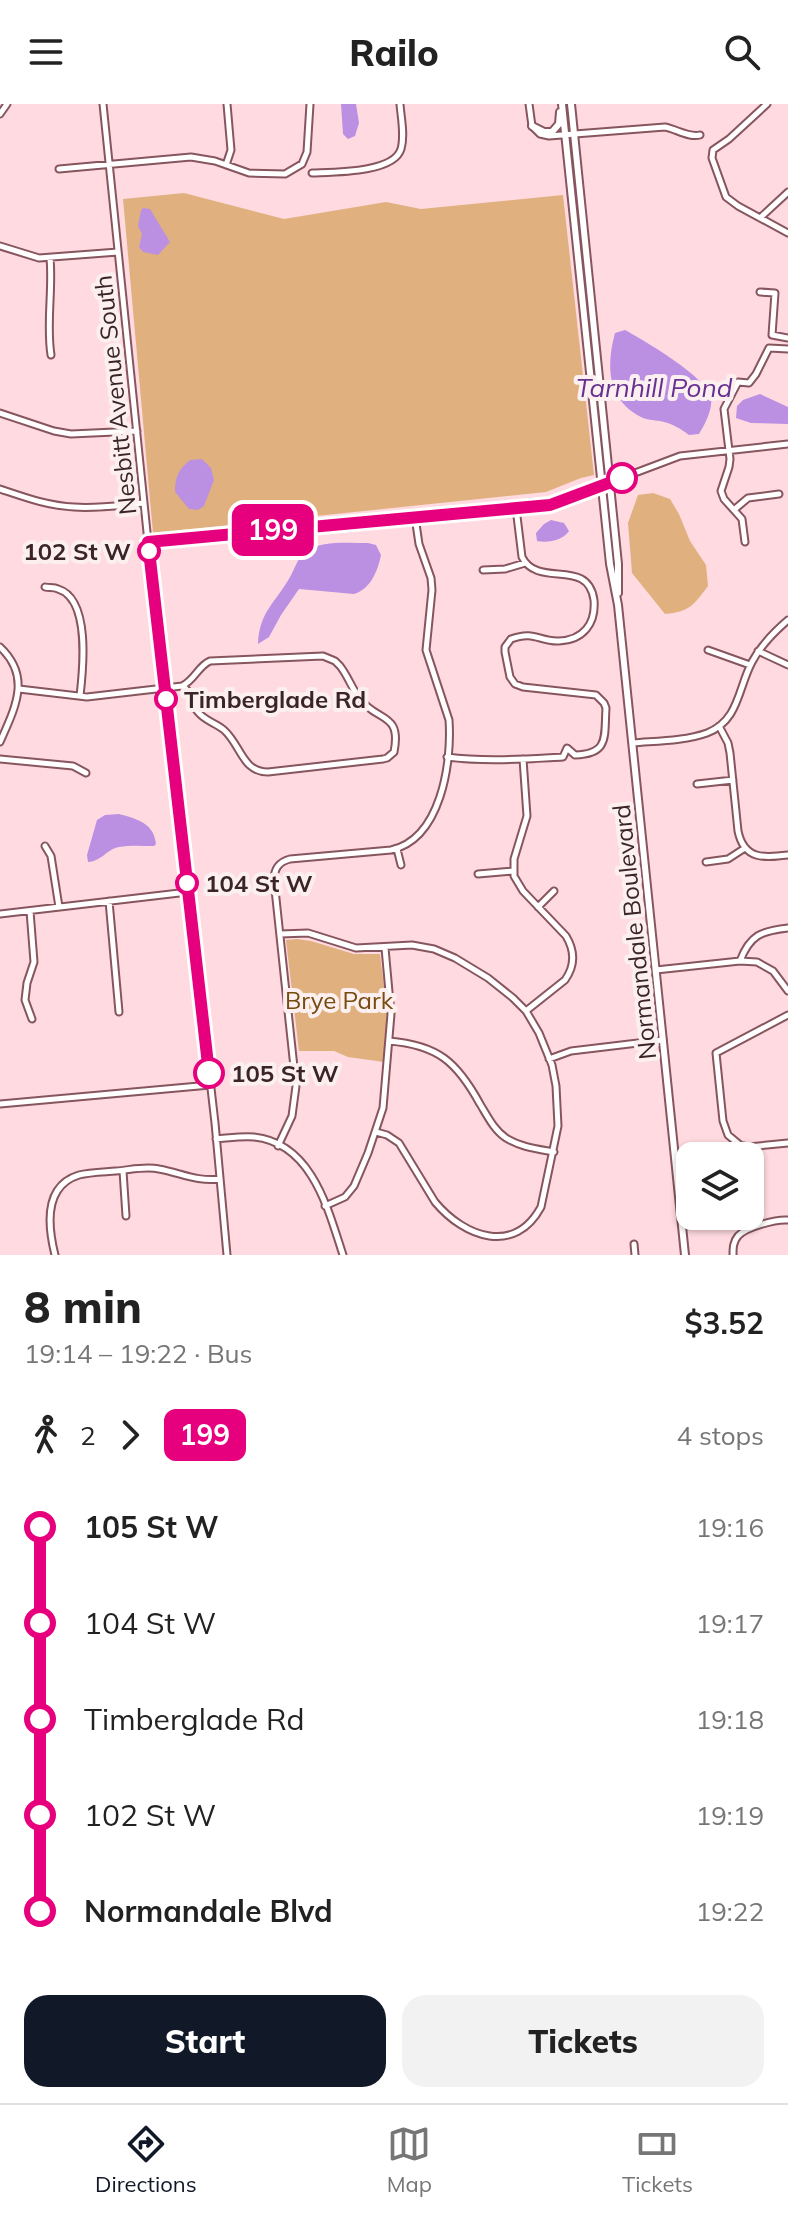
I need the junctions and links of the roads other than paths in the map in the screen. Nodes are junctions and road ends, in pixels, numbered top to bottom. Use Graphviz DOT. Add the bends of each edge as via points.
graph roads {
  1 [pos="7,104"];
  2 [pos="103,104"];
  3 [pos="227,104"];
  4 [pos="310,104"];
  5 [pos="400,104"];
  6 [pos="529,104"];
  7 [pos="561,104"];
  8 [pos="571,104"];
  9 [pos="767,104"];
  10 [pos="0,114"];
  11 [pos="532,126"];
  12 [pos="700,135"];
  13 [pos="565,136"];
  14 [pos="575,136"];
  15 [pos="109,164"];
  16 [pos="226,165"];
  17 [pos="59,169"];
  18 [pos="312,173"];
  19 [pos="788,192"];
  20 [pos="760,218"];
  21 [pos="788,233"];
  22 [pos="0,246"];
  23 [pos="118,252"];
  24 [pos="50,258"];
  25 [pos="760,292"];
  26 [pos="772,335"];
  27 [pos="788,338"];
  28 [pos="769,348"];
  29 [pos="788,349"];
  30 [pos="51,355"];
  31 [pos="0,413"];
  32 [pos="137,431"];
  33 [pos="788,444"];
  34 [pos="729,451"];
  35 [pos="610,481"];
  36 [pos="601,485"];
  37 [pos="0,489"];
  38 [pos="779,494"];
  39 [pos="144,503"];
  40 [pos="516,508"];
  41 [pos="735,509"];
  42 [pos="415,517"];
  43 [pos="148,542"];
  44 [pos="745,542"];
  45 [pos="525,563"];
  46 [pos="483,570"];
  47 [pos="45,587"];
  48 [pos="618,605"];
  49 [pos="788,620"];
  50 [pos="0,647"];
  51 [pos="708,650"];
  52 [pos="758,651"];
  53 [pos="750,665"];
  54 [pos="788,665"];
  55 [pos="182,686"];
  56 [pos="167,687"];
  57 [pos="19,689"];
  58 [pos="80,696"];
  59 [pos="719,726"];
  60 [pos="0,742"];
  61 [pos="633,743"];
  62 [pos="447,757"];
  63 [pos="0,759"];
  64 [pos="523,759"];
  65 [pos="86,773"];
  66 [pos="733,780"];
  67 [pos="697,784"];
  68 [pos="45,846"];
  69 [pos="745,848"];
  70 [pos="397,849"];
  71 [pos="788,855"];
  72 [pos="706,862"];
  73 [pos="401,865"];
  74 [pos="514,871"];
  75 [pos="478,874"];
  76 [pos="554,891"];
  77 [pos="188,892"];
  78 [pos="109,901"];
  79 [pos="59,907"];
  80 [pos="538,907"];
  81 [pos="30,911"];
  82 [pos="0,914"];
  83 [pos="788,928"];
  84 [pos="280,934"];
  85 [pos="385,948"];
  86 [pos="740,961"];
  87 [pos="656,970"];
  88 [pos="788,991"];
  89 [pos="526,1011"];
  90 [pos="119,1012"];
  91 [pos="788,1015"];
  92 [pos="32,1019"];
  93 [pos="663,1040"];
  94 [pos="389,1041"];
  95 [pos="549,1059"];
  96 [pos="210,1085"];
  97 [pos="0,1104"];
  98 [pos="376,1132"];
  99 [pos="216,1139"];
  100 [pos="788,1143"];
  101 [pos="278,1146"];
  102 [pos="554,1152"];
  103 [pos="123,1171"];
  104 [pos="220,1179"];
  105 [pos="325,1206"];
  106 [pos="126,1216"];
  107 [pos="788,1220"];
  108 [pos="634,1244"];
  109 [pos="55,1255"];
  110 [pos="227,1255"];
  111 [pos="343,1255"];
  112 [pos="635,1255"];
  113 [pos="685,1255"];
  114 [pos="733,1255"];
  1 -- 10 [label="street"];
  2 -- 15 [label="street, Nesbitt Avenue South"];
  3 -- 16 [label="street" via="231,150"];
  4 -- 16 [label="street" via="302,164 285,174 261,175"];
  5 -- 18 [label="street" via="402,140 396,156 362,170"];
  6 -- 11 [label="street"];
  7 -- 11 [label="main road" via="555,130"];
  7 -- 13 [label="main road, Normandale Boulevard"];
  8 -- 14 [label="main road, Normandale Boulevard"];
  9 -- 20 [label="street" via="713,150 712,158 726,197"];
  11 -- 13 [label="street" via="544,136"];
  12 -- 14 [label="street" via="665,127"];
  13 -- 14 [label="street"];
  13 -- 36 [label="main road, Normandale Boulevard"];
  14 -- 35 [label="main road, Normandale Boulevard"];
  15 -- 16 [label="street" via="191,157"];
  15 -- 17 [label="street"];
  15 -- 23 [label="street, Nesbitt Avenue South"];
  19 -- 20 [label="street"];
  20 -- 21 [label="street"];
  22 -- 24 [label="street"];
  23 -- 24 [label="street"];
  23 -- 32 [label="street, Nesbitt Avenue South"];
  24 -- 30 [label="street"];
  25 -- 26 [label="street" via="775,293"];
  26 -- 27 [label="street"];
  26 -- 28 [label="street"];
  28 -- 29 [label="street"];
  28 -- 34 [label="street" via="756,374 749,383 738,382 724,409"];
  31 -- 32 [label="street" via="71,434"];
  32 -- 39 [label="street, Nesbitt Avenue South"];
  33 -- 34 [label="street"];
  34 -- 35 [label="street" via="680,456"];
  34 -- 41 [label="street" via="721,491"];
  35 -- 36 [label="street"];
  35 -- 48 [label="main road, Normandale Boulevard"];
  36 -- 40 [label="street" via="550,505"];
  36 -- 48 [label="main road, Normandale Boulevard"];
  37 -- 39 [label="street" via="64,507"];
  38 -- 41 [label="street" via="748,498"];
  39 -- 43 [label="street, Nesbitt Avenue South"];
  40 -- 42 [label="street"];
  40 -- 45 [label="street"];
  41 -- 44 [label="street"];
  42 -- 43 [label="street"];
  42 -- 62 [label="street" via="431,578 426,650 449,720"];
  43 -- 56 [label="street, Nesbitt Avenue South"];
  45 -- 46 [label="street"];
  45 -- 64 [label="street" via="537,571 583,579 591,588 593,620 584,633 570,639 511,639 505,647 510,677 523,687 596,695 604,703 604,737 601,747 586,755 567,748 563,757"];
  47 -- 58 [label="street" via="64,592 75,607 85,651"];
  48 -- 61 [label="main road, Normandale Boulevard"];
  49 -- 52 [label="street"];
  50 -- 57 [label="street" via="11,658"];
  51 -- 53 [label="street"];
  52 -- 53 [label="street"];
  52 -- 54 [label="street"];
  53 -- 59 [label="street" via="737,705"];
  55 -- 55 [label="street" via="210,661 323,656 340,666 362,702 391,722 394,752 383,759 257,771 225,730 197,712 190,691"];
  55 -- 56 [label="street"];
  56 -- 58 [label="street"];
  56 -- 77 [label="street, Nesbitt Avenue South"];
  57 -- 58 [label="street"];
  57 -- 60 [label="street"];
  59 -- 61 [label="street" via="695,736"];
  59 -- 66 [label="street" via="728,743"];
  61 -- 87 [label="main road, Normandale Boulevard"];
  62 -- 64 [label="street"];
  62 -- 70 [label="street" via="431,820 417,838"];
  63 -- 65 [label="street" via="73,766"];
  64 -- 74 [label="street" via="527,816"];
  66 -- 67 [label="street"];
  66 -- 69 [label="street"];
  68 -- 79 [label="street"];
  69 -- 71 [label="street" via="764,858"];
  69 -- 72 [label="street" via="728,859"];
  70 -- 73 [label="street"];
  70 -- 84 [label="street" via="280,864 274,874"];
  74 -- 75 [label="street"];
  74 -- 80 [label="street"];
  76 -- 80 [label="street"];
  77 -- 78 [label="street"];
  77 -- 96 [label="street, Nesbitt Avenue South"];
  78 -- 79 [label="street"];
  78 -- 90 [label="street"];
  79 -- 81 [label="street"];
  80 -- 89 [label="street" via="571,943 573,958 565,980"];
  81 -- 82 [label="street"];
  81 -- 92 [label="street" via="34,962 25,1000"];
  83 -- 86 [label="street" via="759,934 747,944"];
  84 -- 85 [label="street" via="308,933 356,948"];
  84 -- 101 [label="street" via="296,1086 292,1116"];
  85 -- 89 [label="street" via="423,946 445,953 501,987"];
  85 -- 94 [label="street"];
  86 -- 87 [label="street"];
  86 -- 88 [label="street" via="766,966"];
  87 -- 93 [label="main road, Normandale Boulevard"];
  89 -- 95 [label="street"];
  91 -- 100 [label="street" via="716,1053 728,1135 748,1147"];
  93 -- 95 [label="street" via="582,1049"];
  93 -- 113 [label="main road, Normandale Boulevard"];
  94 -- 98 [label="street"];
  94 -- 102 [label="street" via="418,1044 438,1054 463,1076 505,1137"];
  95 -- 102 [label="street" via="559,1115"];
  96 -- 97 [label="street"];
  96 -- 99 [label="street, Nesbitt Avenue South"];
  98 -- 102 [label="street" via="399,1143 442,1210 492,1238 515,1236 537,1216"];
  98 -- 105 [label="street" via="351,1192"];
  99 -- 101 [label="street" via="254,1137"];
  99 -- 104 [label="street, Nesbitt Avenue South"];
  101 -- 105 [label="street" via="306,1165"];
  103 -- 104 [label="street" via="152,1168 192,1179"];
  103 -- 106 [label="street"];
  103 -- 109 [label="street" via="87,1174 63,1184 49,1215"];
  104 -- 110 [label="street, Nesbitt Avenue South"];
  105 -- 111 [label="street"];
  107 -- 114 [label="street" via="743,1232"];
  108 -- 112 [label="street"];
}
